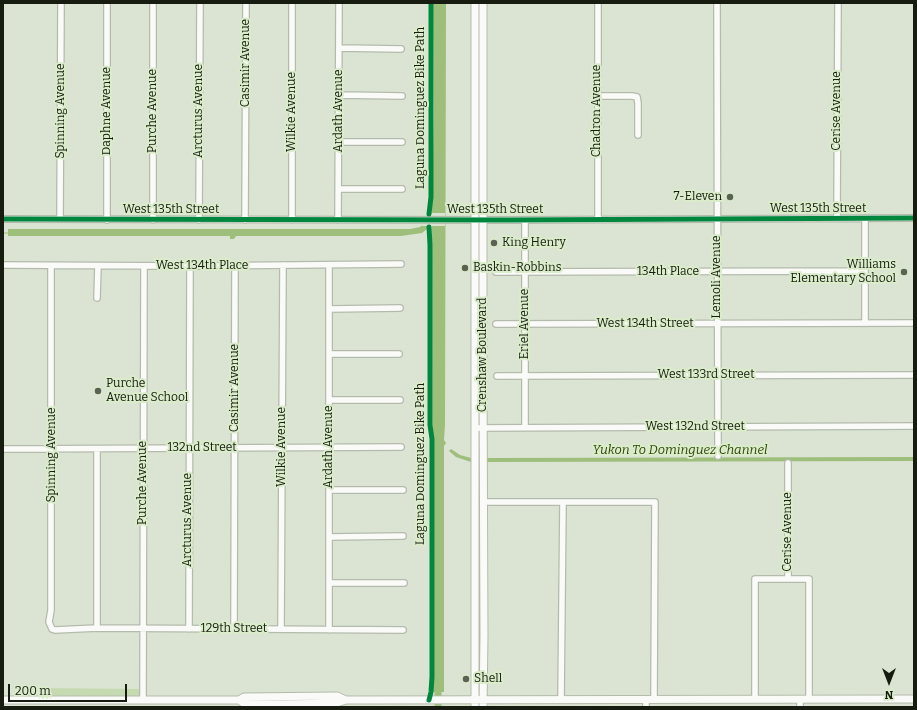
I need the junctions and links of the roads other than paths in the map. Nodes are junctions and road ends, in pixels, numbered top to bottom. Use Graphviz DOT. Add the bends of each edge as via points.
graph roads {
  1 [pos="62,3"];
  2 [pos="107,3"];
  3 [pos="153,3"];
  4 [pos="200,3"];
  5 [pos="246,3"];
  6 [pos="292,3"];
  7 [pos="339,3"];
  8 [pos="475,3"];
  9 [pos="483,3"];
  10 [pos="598,3"];
  11 [pos="717,3"];
  12 [pos="838,3"];
  13 [pos="339,48"];
  14 [pos="401,49"];
  15 [pos="475,67"];
  16 [pos="483,68"];
  17 [pos="339,95"];
  18 [pos="402,96"];
  19 [pos="597,96"];
  20 [pos="638,135"];
  21 [pos="339,142"];
  22 [pos="402,142"];
  23 [pos="475,158"];
  24 [pos="483,158"];
  25 [pos="339,189"];
  26 [pos="402,189"];
  27 [pos="837,218"];
  28 [pos="865,218"];
  29 [pos="914,218"];
  30 [pos="3,219"];
  31 [pos="60,219"];
  32 [pos="598,219"];
  33 [pos="717,219"];
  34 [pos="107,220"];
  35 [pos="153,220"];
  36 [pos="199,220"];
  37 [pos="246,220"];
  38 [pos="292,220"];
  39 [pos="338,220"];
  40 [pos="476,220"];
  41 [pos="484,220"];
  42 [pos="525,220"];
  43 [pos="401,264"];
  44 [pos="3,265"];
  45 [pos="283,265"];
  46 [pos="328,265"];
  47 [pos="51,266"];
  48 [pos="98,266"];
  49 [pos="144,266"];
  50 [pos="190,266"];
  51 [pos="236,266"];
  52 [pos="865,271"];
  53 [pos="496,272"];
  54 [pos="525,272"];
  55 [pos="717,272"];
  56 [pos="97,298"];
  57 [pos="400,308"];
  58 [pos="329,309"];
  59 [pos="865,323"];
  60 [pos="914,323"];
  61 [pos="496,324"];
  62 [pos="718,324"];
  63 [pos="525,325"];
  64 [pos="329,354"];
  65 [pos="399,354"];
  66 [pos="718,375"];
  67 [pos="914,375"];
  68 [pos="497,376"];
  69 [pos="525,376"];
  70 [pos="329,400"];
  71 [pos="400,400"];
  72 [pos="914,426"];
  73 [pos="479,428"];
  74 [pos="525,428"];
  75 [pos="718,428"];
  76 [pos="401,446"];
  77 [pos="282,447"];
  78 [pos="329,447"];
  79 [pos="97,448"];
  80 [pos="143,448"];
  81 [pos="188,448"];
  82 [pos="235,448"];
  83 [pos="3,449"];
  84 [pos="52,449"];
  85 [pos="718,456"];
  86 [pos="788,463"];
  87 [pos="329,490"];
  88 [pos="403,490"];
  89 [pos="476,502"];
  90 [pos="483,502"];
  91 [pos="563,502"];
  92 [pos="403,536"];
  93 [pos="329,537"];
  94 [pos="788,579"];
  95 [pos="404,582"];
  96 [pos="329,583"];
  97 [pos="97,628"];
  98 [pos="143,628"];
  99 [pos="66,629"];
  100 [pos="188,629"];
  101 [pos="234,629"];
  102 [pos="281,629"];
  103 [pos="329,630"];
  104 [pos="403,630"];
  105 [pos="654,699"];
  106 [pos="755,699"];
  107 [pos="809,699"];
  108 [pos="914,699"];
  109 [pos="3,700"];
  110 [pos="143,700"];
  111 [pos="239,700"];
  112 [pos="346,700"];
  113 [pos="561,700"];
  114 [pos="475,703"];
  115 [pos="483,703"];
  116 [pos="646,703"];
  117 [pos="800,703"];
  118 [pos="103,704"];
  119 [pos="283,705"];
  1 -- 31 [label="street, Spinning Avenue"];
  2 -- 34 [label="street, Daphne Avenue"];
  3 -- 35 [label="street, Purche Avenue"];
  4 -- 36 [label="street, Arcturus Avenue"];
  5 -- 37 [label="street, Casimir Avenue"];
  6 -- 38 [label="street, Wilkie Avenue"];
  7 -- 13 [label="street, Ardath Avenue"];
  8 -- 15 [label="main road, Crenshaw Boulevard"];
  9 -- 16 [label="main road, Crenshaw Boulevard"];
  10 -- 19 [label="street, Chadron Avenue"];
  11 -- 33 [label="street, Lemoli Avenue"];
  12 -- 27 [label="street, Cerise Avenue"];
  13 -- 14 [label="street"];
  13 -- 17 [label="street, Ardath Avenue"];
  15 -- 16 [label="main road"];
  15 -- 23 [label="main road, Crenshaw Boulevard"];
  16 -- 24 [label="main road, Crenshaw Boulevard"];
  17 -- 18 [label="street"];
  17 -- 21 [label="street, Ardath Avenue"];
  19 -- 20 [label="street" via="637,97"];
  19 -- 32 [label="street, Chadron Avenue"];
  21 -- 22 [label="street"];
  21 -- 25 [label="street, Ardath Avenue"];
  23 -- 24 [label="main road"];
  23 -- 40 [label="main road, Crenshaw Boulevard"];
  24 -- 41 [label="main road, Crenshaw Boulevard"];
  25 -- 26 [label="street"];
  25 -- 39 [label="street, Ardath Avenue"];
  27 -- 28 [label="street, West 135th Street"];
  27 -- 33 [label="street, West 135th Street"];
  28 -- 29 [label="street, West 135th Street"];
  28 -- 52 [label="street"];
  30 -- 31 [label="street, West 135th Street"];
  31 -- 34 [label="street, West 135th Street"];
  32 -- 33 [label="street, West 135th Street"];
  32 -- 42 [label="street, West 135th Street"];
  33 -- 55 [label="street, Lemoli Avenue"];
  34 -- 35 [label="street, West 135th Street"];
  35 -- 36 [label="street, West 135th Street"];
  36 -- 37 [label="street, West 135th Street"];
  37 -- 38 [label="street, West 135th Street"];
  38 -- 39 [label="street, West 135th Street"];
  39 -- 40 [label="street, West 135th Street"];
  40 -- 41 [label="street, West 135th Street"];
  40 -- 73 [label="main road, Crenshaw Boulevard"];
  41 -- 42 [label="street, West 135th Street"];
  41 -- 73 [label="main road, Crenshaw Boulevard"];
  42 -- 54 [label="street, Eriel Avenue"];
  43 -- 46 [label="street, West 134th Place"];
  44 -- 47 [label="street, West 134th Place"];
  45 -- 46 [label="street, West 134th Place"];
  45 -- 51 [label="street, West 134th Place"];
  45 -- 77 [label="street, Wilkie Avenue"];
  46 -- 58 [label="street, Ardath Avenue"];
  47 -- 48 [label="street, West 134th Place"];
  47 -- 84 [label="street, Spinning Avenue"];
  48 -- 49 [label="street, West 134th Place"];
  48 -- 56 [label="street"];
  49 -- 50 [label="street, West 134th Place"];
  49 -- 80 [label="street, Purche Avenue"];
  50 -- 51 [label="street, West 134th Place"];
  50 -- 81 [label="street, Arcturus Avenue"];
  51 -- 82 [label="street, Casimir Avenue"];
  52 -- 55 [label="street, 134th Place"];
  52 -- 59 [label="street"];
  53 -- 54 [label="street, 134th Place"];
  54 -- 55 [label="street, 134th Place"];
  54 -- 63 [label="street, Eriel Avenue"];
  55 -- 62 [label="street, Lemoli Avenue"];
  57 -- 58 [label="street"];
  58 -- 64 [label="street, Ardath Avenue"];
  59 -- 60 [label="street, West 134th Street"];
  59 -- 62 [label="street, West 134th Street"];
  61 -- 63 [label="street, West 134th Street"];
  62 -- 63 [label="street, West 134th Street"];
  62 -- 66 [label="street, Lemoli Avenue"];
  63 -- 69 [label="street, Eriel Avenue"];
  64 -- 65 [label="street"];
  64 -- 70 [label="street, Ardath Avenue"];
  66 -- 67 [label="street, West 133rd Street"];
  66 -- 69 [label="street, West 133rd Street"];
  66 -- 75 [label="street, Lemoli Avenue"];
  68 -- 69 [label="street, West 133rd Street"];
  69 -- 74 [label="street, Eriel Avenue"];
  70 -- 71 [label="street"];
  70 -- 78 [label="street, Ardath Avenue"];
  72 -- 75 [label="street, West 132nd Street"];
  73 -- 74 [label="street, West 132nd Street"];
  73 -- 89 [label="main road, Crenshaw Boulevard" via="475,460"];
  73 -- 90 [label="main road, Crenshaw Boulevard" via="483,460"];
  74 -- 75 [label="street, West 132nd Street"];
  75 -- 85 [label="street, Lemoli Avenue"];
  76 -- 78 [label="street, 132nd Street"];
  77 -- 78 [label="street, 132nd Street"];
  77 -- 82 [label="street, 132nd Street"];
  77 -- 102 [label="street, Wilkie Avenue"];
  78 -- 87 [label="street, Ardath Avenue"];
  79 -- 80 [label="street, 132nd Street"];
  79 -- 84 [label="street, 132nd Street"];
  79 -- 97 [label="street"];
  80 -- 81 [label="street, 132nd Street"];
  80 -- 98 [label="street, Purche Avenue"];
  81 -- 82 [label="street, 132nd Street"];
  81 -- 100 [label="street, Arcturus Avenue"];
  82 -- 101 [label="street, Casimir Avenue"];
  83 -- 84 [label="street, 132nd Street"];
  84 -- 99 [label="street, Spinning Avenue" via="49,622 52,629"];
  86 -- 94 [label="street, Cerise Avenue"];
  87 -- 88 [label="street"];
  87 -- 93 [label="street, Ardath Avenue"];
  89 -- 90 [label="main road"];
  89 -- 114 [label="main road, Crenshaw Boulevard"];
  90 -- 91 [label="street"];
  90 -- 115 [label="main road, Crenshaw Boulevard"];
  91 -- 105 [label="street" via="655,502"];
  91 -- 113 [label="street"];
  92 -- 93 [label="street"];
  93 -- 96 [label="street, Ardath Avenue"];
  94 -- 106 [label="street" via="756,579"];
  94 -- 107 [label="street, Cerise Avenue" via="809,579"];
  95 -- 96 [label="street"];
  96 -- 103 [label="street, Ardath Avenue"];
  97 -- 98 [label="street, 129th Street"];
  97 -- 99 [label="street, 129th Street"];
  98 -- 100 [label="street, 129th Street"];
  98 -- 110 [label="street, Purche Avenue"];
  100 -- 101 [label="street, 129th Street"];
  101 -- 102 [label="street, 129th Street"];
  102 -- 103 [label="street, 129th Street"];
  103 -- 104 [label="street, 129th Street"];
  105 -- 106 [label="main road"];
  105 -- 116 [label="main road"];
  106 -- 117 [label="main road"];
  107 -- 108 [label="main road"];
  107 -- 117 [label="main road"];
  109 -- 118 [label="main road"];
  110 -- 111 [label="main road"];
  110 -- 118 [label="main road"];
  111 -- 112 [label="main road" via="244,697 337,696"];
  111 -- 119 [label="main road" via="245,704"];
  112 -- 114 [label="main road" via="444,700"];
  112 -- 119 [label="main road" via="287,700"];
  113 -- 115 [label="main road"];
  113 -- 116 [label="main road"];
  114 -- 115 [label="main road"];
}
